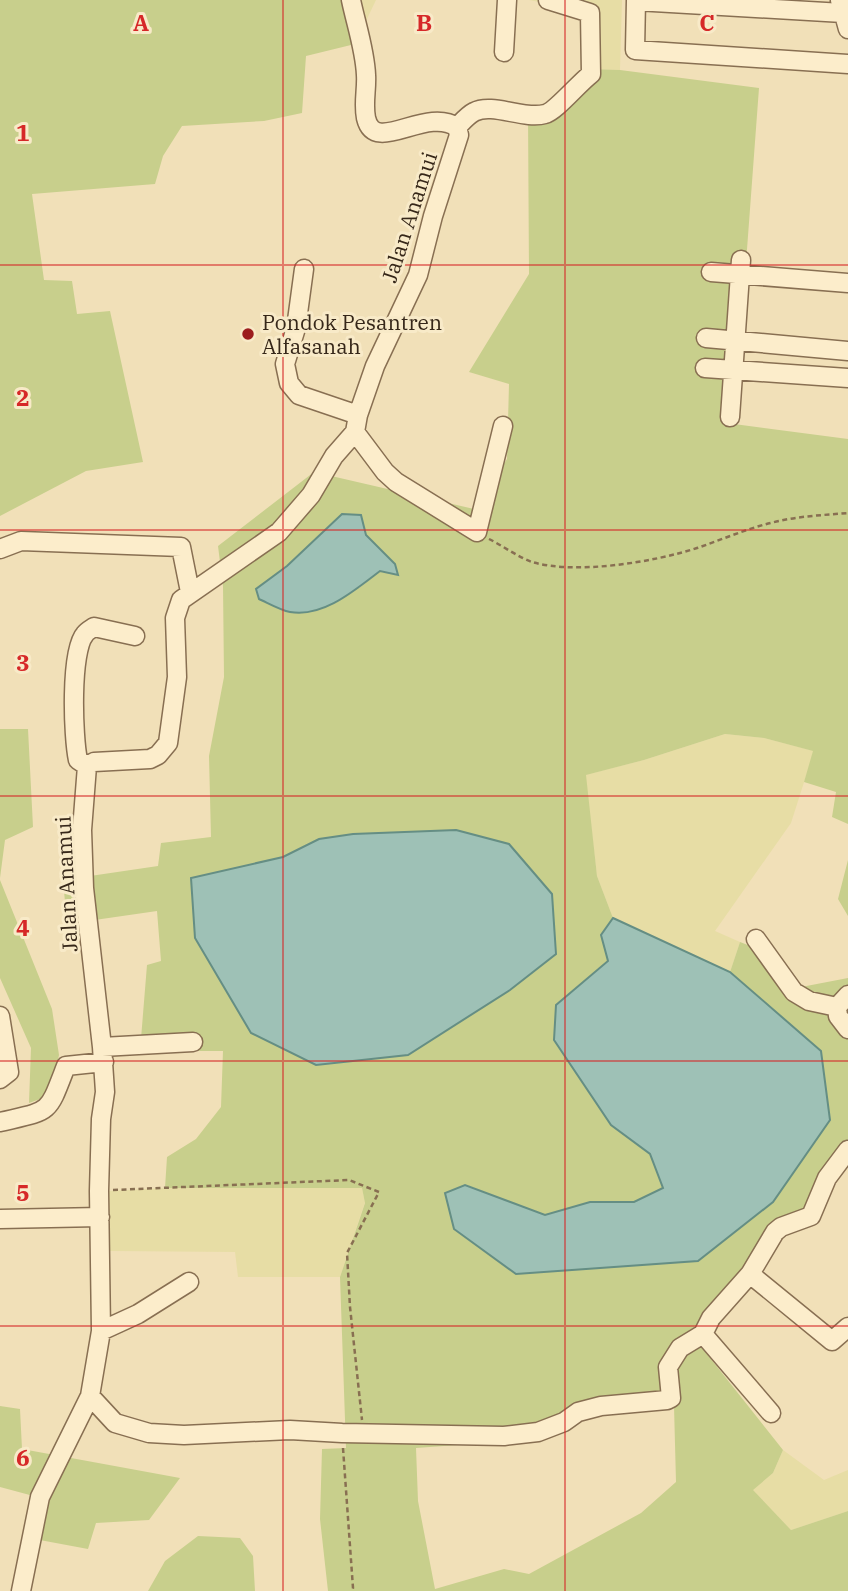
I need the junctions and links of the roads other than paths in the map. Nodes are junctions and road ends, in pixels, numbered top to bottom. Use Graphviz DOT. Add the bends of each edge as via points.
graph roads {
  1 [pos="351,0"];
  2 [pos="507,0"];
  3 [pos="548,0"];
  4 [pos="636,0"];
  5 [pos="844,14"];
  6 [pos="504,52"];
  7 [pos="848,64"];
  8 [pos="457,127"];
  9 [pos="741,267"];
  10 [pos="304,269"];
  11 [pos="711,272"];
  12 [pos="848,283"];
  13 [pos="706,338"];
  14 [pos="736,341"];
  15 [pos="848,351"];
  16 [pos="705,368"];
  17 [pos="734,370"];
  18 [pos="848,379"];
  19 [pos="730,417"];
  20 [pos="356,424"];
  21 [pos="503,426"];
  22 [pos="0,550"];
  23 [pos="190,592"];
  24 [pos="135,636"];
  25 [pos="87,766"];
  26 [pos="756,939"];
  27 [pos="843,1001"];
  28 [pos="0,1024"];
  29 [pos="848,1029"];
  30 [pos="193,1042"];
  31 [pos="103,1055"];
  32 [pos="0,1079"];
  33 [pos="0,1122"];
  34 [pos="848,1150"];
  35 [pos="827,1178"];
  36 [pos="848,1178"];
  37 [pos="100,1217"];
  38 [pos="0,1219"];
  39 [pos="750,1274"];
  40 [pos="189,1282"];
  41 [pos="848,1327"];
  42 [pos="101,1331"];
  43 [pos="703,1334"];
  44 [pos="90,1396"];
  45 [pos="771,1413"];
  46 [pos="24,1590"];
  1 -- 8 [label="street, Jalan Anamui" via="366,73 364,104 371,130 387,134 429,120 449,121"];
  2 -- 6 [label="street"];
  3 -- 8 [label="street" via="590,13 591,74 546,114 479,110"];
  4 -- 5 [label="street"];
  4 -- 7 [label="street" via="635,50"];
  8 -- 20 [label="street, Jalan Anamui" via="459,135 418,275 375,366"];
  9 -- 11 [label="street"];
  9 -- 12 [label="street"];
  9 -- 14 [label="street"];
  10 -- 20 [label="street" via="296,328 285,364 289,383 299,395"];
  13 -- 14 [label="street"];
  14 -- 15 [label="street"];
  14 -- 17 [label="street"];
  16 -- 17 [label="street"];
  17 -- 18 [label="street"];
  17 -- 19 [label="street"];
  20 -- 21 [label="street" via="396,482 477,532"];
  20 -- 23 [label="street, Jalan Anamui" via="312,495 279,532"];
  22 -- 23 [label="street" via="21,541 181,547"];
  23 -- 25 [label="street, Jalan Anamui" via="181,600 175,618 177,677 168,743 150,760"];
  24 -- 25 [label="street" via="94,627 84,635 75,680 74,742 78,760"];
  25 -- 31 [label="street, Jalan Anamui" via="84,888"];
  26 -- 27 [label="street" via="794,992 809,1001"];
  27 -- 29 [label="street" via="838,1016"];
  28 -- 32 [label="street" via="9,1072"];
  30 -- 31 [label="street"];
  31 -- 33 [label="street" via="66,1066 51,1105 40,1113"];
  31 -- 37 [label="street, Jalan Anamui"];
  34 -- 35 [label="street"];
  35 -- 36 [label="street"];
  35 -- 39 [label="street" via="811,1216 775,1232"];
  37 -- 38 [label="street"];
  37 -- 42 [label="street, Jalan Anamui"];
  39 -- 41 [label="street" via="832,1341"];
  39 -- 43 [label="street" via="711,1318"];
  40 -- 42 [label="street"];
  42 -- 44 [label="street, Jalan Anamui"];
  43 -- 44 [label="street" via="680,1348 668,1367 672,1393 667,1401 601,1406 538,1432 504,1436 290,1430 149,1433 115,1423"];
  43 -- 45 [label="street"];
  44 -- 46 [label="street, Jalan Anamui" via="40,1497"];
}
